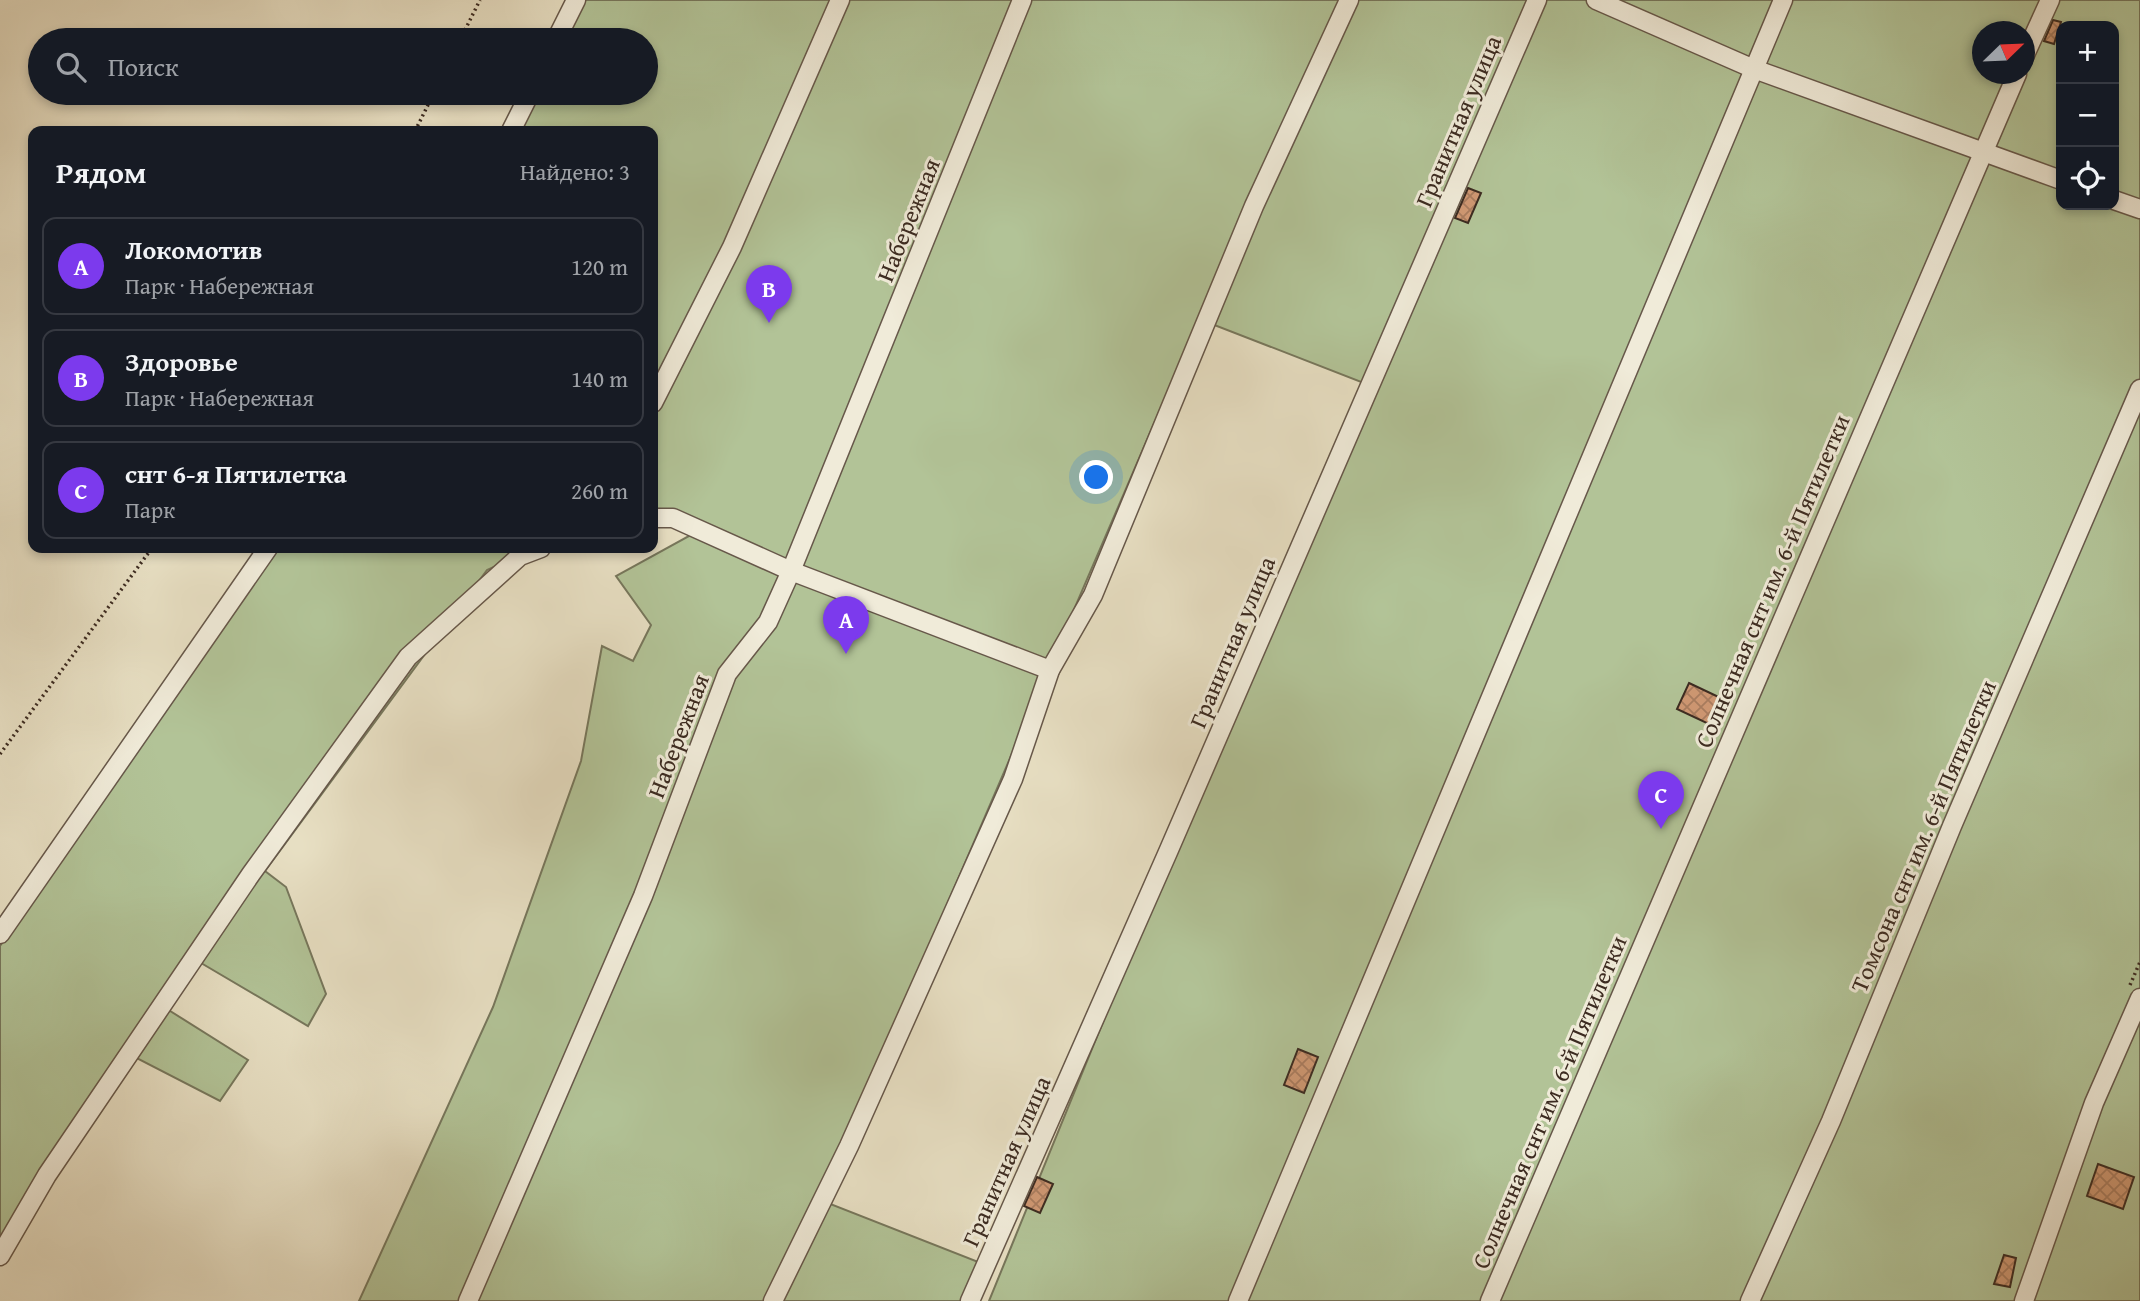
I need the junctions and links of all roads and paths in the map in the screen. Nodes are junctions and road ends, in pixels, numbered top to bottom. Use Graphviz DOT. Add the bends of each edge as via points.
graph roads {
  1 [pos="480,0"];
  2 [pos="576,0"];
  3 [pos="841,0"];
  4 [pos="1022,0"];
  5 [pos="1349,0"];
  6 [pos="1537,0"];
  7 [pos="1596,0"];
  8 [pos="1783,0"];
  9 [pos="2050,0"];
  10 [pos="466,28"];
  11 [pos="562,28"];
  12 [pos="2035,34"];
  13 [pos="1754,69"];
  14 [pos="2012,84"];
  15 [pos="428,105"];
  16 [pos="524,105"];
  17 [pos="418,126"];
  18 [pos="514,126"];
  19 [pos="1982,151"];
  20 [pos="2056,178"];
  21 [pos="2119,202"];
  22 [pos="2140,209"];
  23 [pos="2140,389"];
  24 [pos="658,393"];
  25 [pos="658,518"];
  26 [pos="148,553"];
  27 [pos="265,553"];
  28 [pos="528,553"];
  29 [pos="791,571"];
  30 [pos="1050,670"];
  31 [pos="0,754"];
  32 [pos="0,934"];
  33 [pos="2140,998"];
  34 [pos="0,1256"];
  35 [pos="468,1301"];
  36 [pos="773,1301"];
  37 [pos="970,1301"];
  38 [pos="1238,1301"];
  39 [pos="1490,1301"];
  40 [pos="1750,1301"];
  41 [pos="2024,1301"];
  1 -- 10 [label="path"];
  2 -- 11 [label="street"];
  3 -- 24 [label="street" via="732,247"];
  4 -- 29 [label="street, Набережная"];
  5 -- 30 [label="street" via="1254,206 1093,595"];
  6 -- 37 [label="street, Гранитная улица"];
  7 -- 13 [label="street"];
  8 -- 13 [label="street"];
  9 -- 12 [label="street"];
  13 -- 19 [label="street"];
  13 -- 38 [label="street"];
  14 -- 19 [label="street, Солнечная снт им. 6-й Пятилетки"];
  15 -- 17 [label="path"];
  16 -- 18 [label="street"];
  19 -- 20 [label="street"];
  19 -- 39 [label="street, Солнечная снт им. 6-й Пятилетки"];
  21 -- 22 [label="street"];
  23 -- 40 [label="street, Томсона снт им. 6-й Пятилетки"];
  25 -- 29 [label="street" via="673,518"];
  26 -- 31 [label="path"];
  27 -- 32 [label="street"];
  28 -- 34 [label="street" via="408,657 243,885 47,1175"];
  29 -- 30 [label="street"];
  29 -- 35 [label="street, Набережная" via="768,622 727,674 643,896"];
  30 -- 36 [label="street" via="1013,779 849,1146"];
  33 -- 41 [label="street" via="2094,1104"];
}
